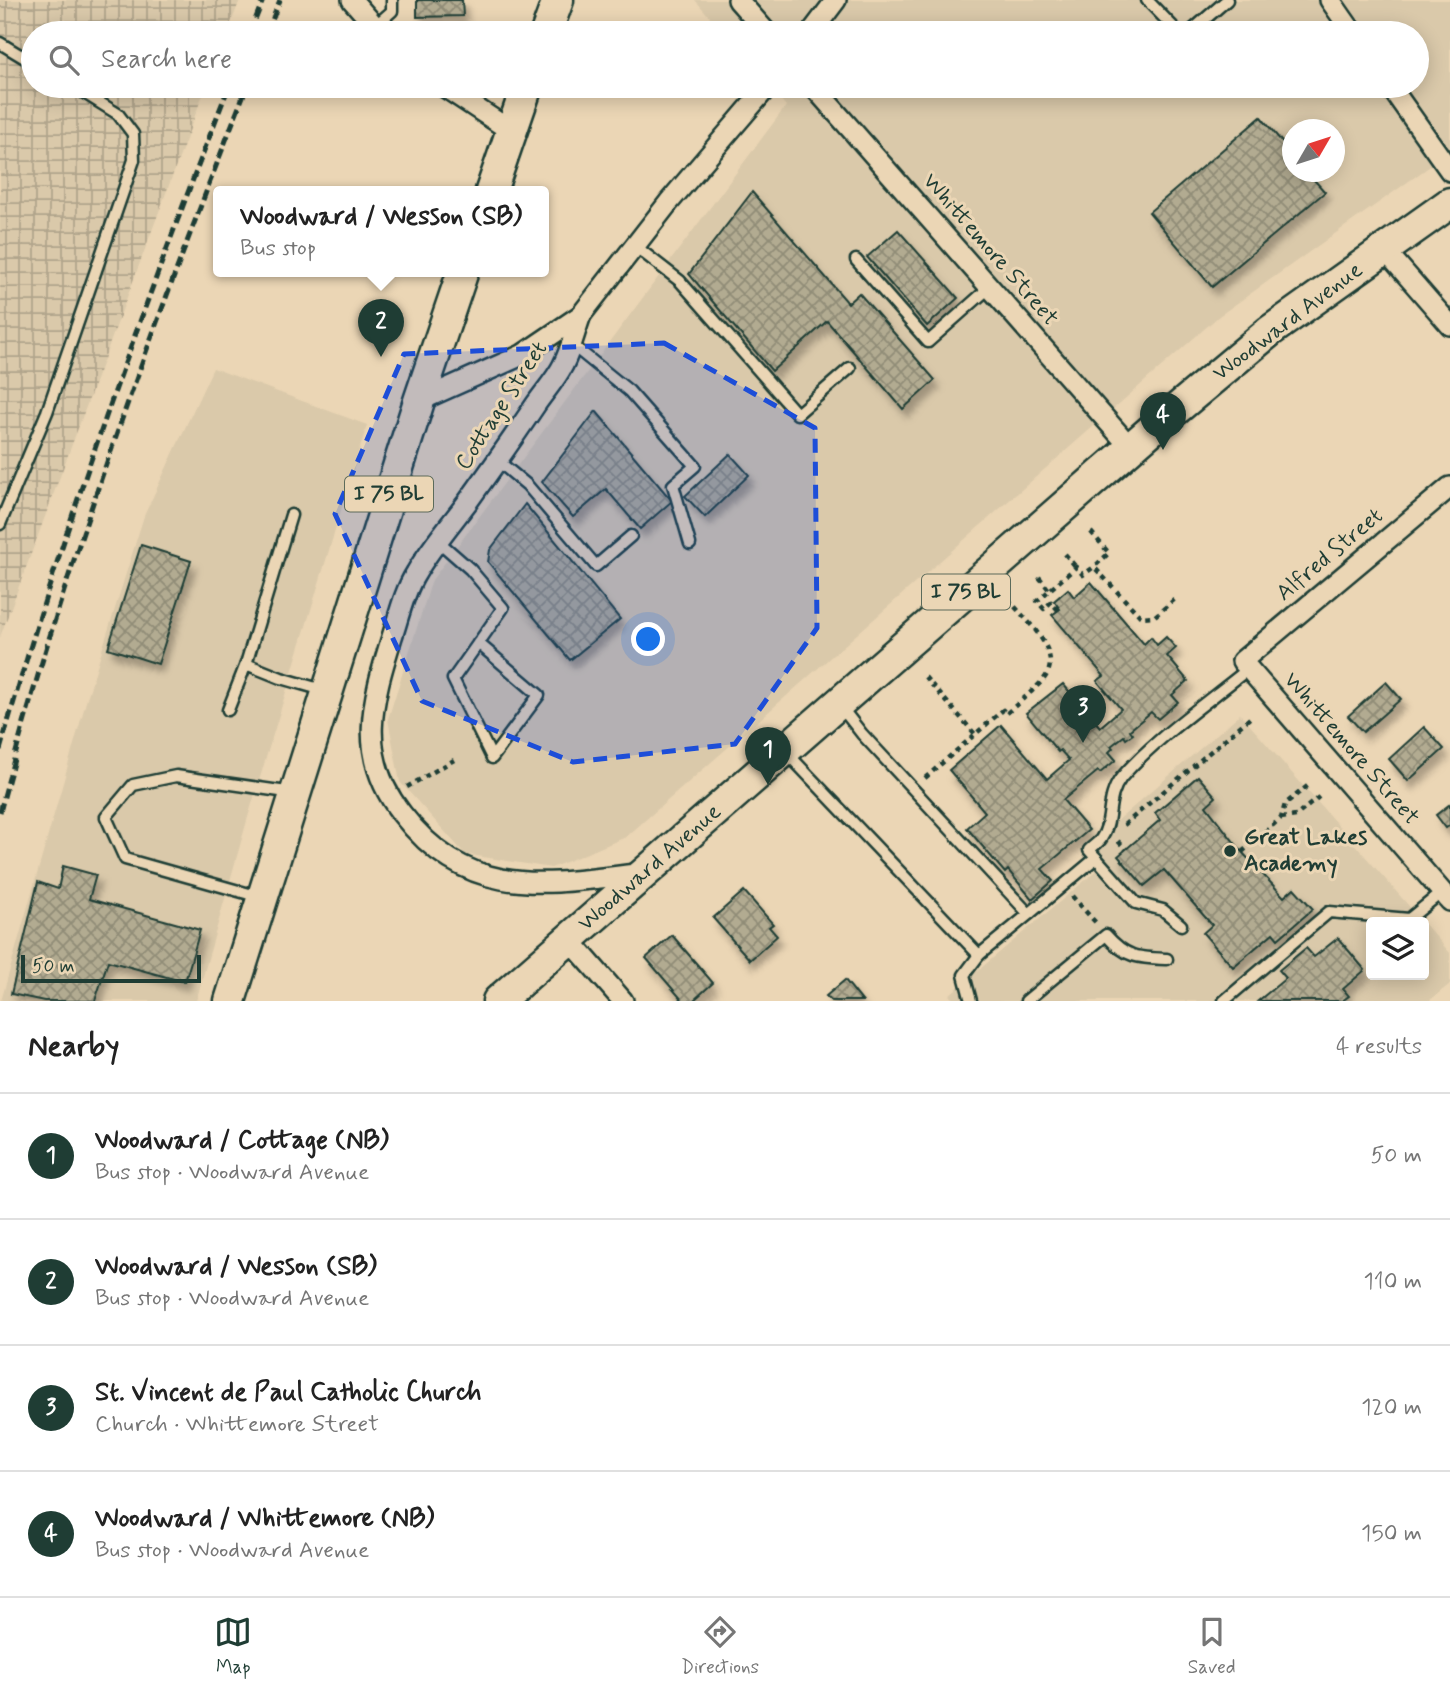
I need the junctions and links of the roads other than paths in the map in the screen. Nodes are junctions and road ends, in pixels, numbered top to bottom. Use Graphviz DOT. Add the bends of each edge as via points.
graph roads {
  1 [pos="352,0"];
  2 [pos="392,0"];
  3 [pos="558,0"];
  4 [pos="738,0"];
  5 [pos="836,0"];
  6 [pos="1147,0"];
  7 [pos="1227,0"];
  8 [pos="1330,0"];
  9 [pos="370,21"];
  10 [pos="385,21"];
  11 [pos="550,21"];
  12 [pos="756,21"];
  13 [pos="820,21"];
  14 [pos="1167,21"];
  15 [pos="1203,21"];
  16 [pos="1345,21"];
  17 [pos="0,43"];
  18 [pos="21,56"];
  19 [pos="92,98"];
  20 [pos="461,98"];
  21 [pos="523,98"];
  22 [pos="758,98"];
  23 [pos="824,98"];
  24 [pos="1398,98"];
  25 [pos="511,131"];
  26 [pos="1450,171"];
  27 [pos="493,186"];
  28 [pos="1450,204"];
  29 [pos="635,246"];
  30 [pos="1384,249"];
  31 [pos="856,260"];
  32 [pos="461,277"];
  33 [pos="990,287"];
  34 [pos="581,315"];
  35 [pos="1450,324"];
  36 [pos="571,344"];
  37 [pos="850,368"];
  38 [pos="419,401"];
  39 [pos="1130,448"];
  40 [pos="498,461"];
  41 [pos="1450,486"];
  42 [pos="291,515"];
  43 [pos="0,524"];
  44 [pos="631,536"];
  45 [pos="438,541"];
  46 [pos="690,544"];
  47 [pos="478,643"];
  48 [pos="246,664"];
  49 [pos="1245,665"];
  50 [pos="327,692"];
  51 [pos="838,704"];
  52 [pos="228,710"];
  53 [pos="785,750"];
  54 [pos="294,793"];
  55 [pos="1096,858"];
  56 [pos="645,873"];
  57 [pos="1446,897"];
  58 [pos="263,898"];
  59 [pos="1029,914"];
  60 [pos="1181,925"];
  61 [pos="569,939"];
  62 [pos="979,955"];
  63 [pos="1167,960"];
  64 [pos="230,1001"];
  65 [pos="249,1001"];
  66 [pos="498,1001"];
  67 [pos="623,1001"];
  68 [pos="971,1001"];
  69 [pos="1026,1001"];
  70 [pos="1224,1001"];
  1 -- 9 [label="street"];
  2 -- 10 [label="lane" via="392,11"];
  3 -- 11 [label="main road"];
  4 -- 12 [label="street"];
  5 -- 13 [label="street"];
  6 -- 14 [label="lane"];
  7 -- 15 [label="lane"];
  8 -- 16 [label="street"];
  17 -- 18 [label="lane"];
  19 -- 43 [label="lane" via="118,114 133,134 134,160 47,412"];
  20 -- 25 [label="street"];
  21 -- 25 [label="main road"];
  22 -- 29 [label="street"];
  23 -- 33 [label="street, Whittemore Street"];
  24 -- 26 [label="street"];
  25 -- 27 [label="main road"];
  28 -- 30 [label="main road, Woodward Avenue / I 75 BL"];
  29 -- 34 [label="street"];
  29 -- 37 [label="lane" via="680,281 797,414"];
  30 -- 35 [label="street"];
  30 -- 39 [label="main road, Woodward Avenue / I 75 BL" via="1270,331"];
  31 -- 33 [label="lane" via="928,342"];
  32 -- 38 [label="main road, I 75 BL"];
  33 -- 39 [label="street, Whittemore Street"];
  34 -- 36 [label="street, Cottage Street"];
  34 -- 38 [label="street" via="522,355"];
  36 -- 40 [label="street, Cottage Street" via="564,364"];
  36 -- 46 [label="lane" via="629,391 695,466 673,485"];
  38 -- 50 [label="main road, I 75 BL"];
  39 -- 51 [label="main road, Woodward Avenue / I 75 BL"];
  40 -- 44 [label="lane" via="527,485 596,566"];
  40 -- 45 [label="street, Cottage Street"];
  41 -- 49 [label="street, Alfred Street"];
  42 -- 48 [label="lane"];
  45 -- 47 [label="lane" via="503,608"];
  45 -- 56 [label="street, Cottage Street" via="407,590 376,687 373,749 390,796 424,839 480,874 538,884"];
  47 -- 47 [label="lane" via="453,679 492,758 539,695"];
  48 -- 50 [label="lane"];
  48 -- 52 [label="lane"];
  49 -- 55 [label="lane" via="1120,780 1109,803 1107,826 1089,850"];
  49 -- 57 [label="street, Whittemore Street"];
  50 -- 54 [label="main road, I 75 BL"];
  51 -- 53 [label="main road, Woodward Avenue / I 75 BL"];
  51 -- 59 [label="lane"];
  53 -- 56 [label="main road, Woodward Avenue / I 75 BL"];
  53 -- 62 [label="lane"];
  54 -- 58 [label="main road, I 75 BL"];
  54 -- 58 [label="lane" via="176,776 132,785 106,817 125,859"];
  55 -- 59 [label="lane"];
  55 -- 60 [label="lane" via="1136,902 1163,910"];
  56 -- 61 [label="main road, Woodward Avenue / I 75 BL"];
  57 -- 70 [label="lane" via="1409,919 1329,912"];
  58 -- 64 [label="main road, I 75 BL"];
  58 -- 65 [label="main road"];
  59 -- 62 [label="lane"];
  61 -- 66 [label="main road, Woodward Avenue / I 75 BL"];
  61 -- 67 [label="street"];
  62 -- 68 [label="lane" via="964,975"];
  63 -- 69 [label="lane" via="1135,958 1106,935"];
}
